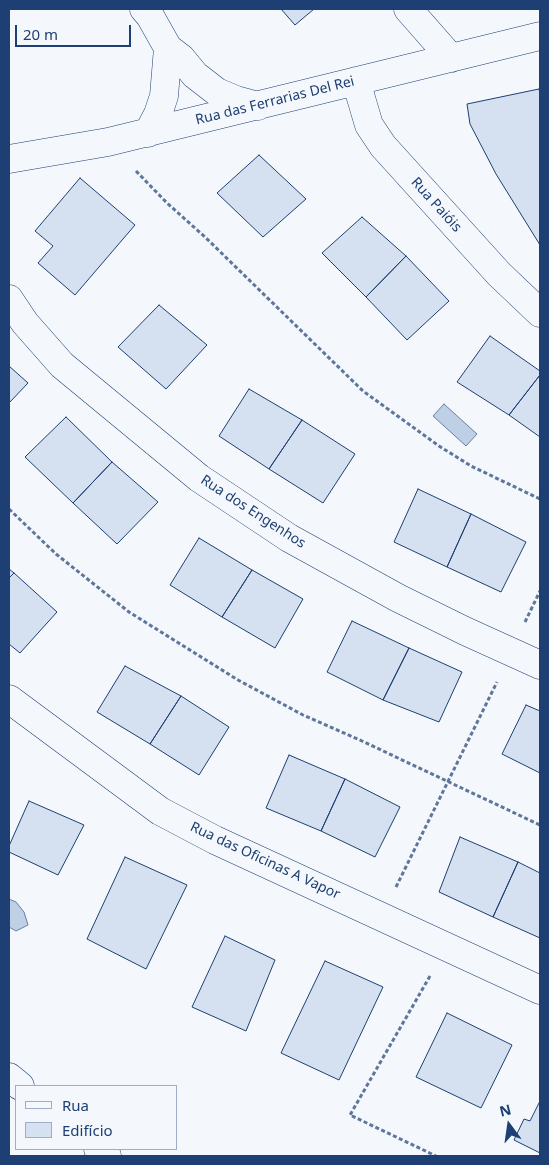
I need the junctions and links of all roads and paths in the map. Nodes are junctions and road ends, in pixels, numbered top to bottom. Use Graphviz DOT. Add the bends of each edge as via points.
graph roads {
  1 [pos="144,9"];
  2 [pos="408,9"];
  3 [pos="540,36"];
  4 [pos="168,48"];
  5 [pos="451,58"];
  6 [pos="356,81"];
  7 [pos="258,106"];
  8 [pos="148,133"];
  9 [pos="108,142"];
  10 [pos="9,159"];
  11 [pos="9,299"];
  12 [pos="540,313"];
  13 [pos="540,499"];
  14 [pos="9,509"];
  15 [pos="540,591"];
  16 [pos="511,652"];
  17 [pos="540,665"];
  18 [pos="9,699"];
  19 [pos="448,781"];
  20 [pos="540,825"];
  21 [pos="392,895"];
  22 [pos="447,946"];
  23 [pos="540,990"];
  24 [pos="436,1156"];
  1 -- 4 [label="street"];
  2 -- 5 [label="street"];
  3 -- 5 [label="street, Rua das Ferrarias Del Rei"];
  4 -- 7 [label="street" via="194,75 217,92"];
  4 -- 8 [label="street" via="164,96"];
  5 -- 6 [label="street, Rua das Ferrarias Del Rei"];
  6 -- 7 [label="street, Rua das Ferrarias Del Rei"];
  6 -- 12 [label="street, Rua Paióis" via="369,125 383,146 499,274"];
  7 -- 8 [label="street, Rua das Ferrarias Del Rei"];
  8 -- 9 [label="street, Rua das Ferrarias Del Rei"];
  9 -- 10 [label="street, Rua das Ferrarias Del Rei"];
  9 -- 13 [label="path" via="363,391 471,466"];
  11 -- 16 [label="street, Rua dos Engenhos" via="25,323 62,365 199,478 289,538 398,598"];
  14 -- 19 [label="path" via="92,584 202,659 274,701"];
  15 -- 16 [label="path"];
  16 -- 17 [label="street, Rua dos Engenhos"];
  16 -- 19 [label="path"];
  18 -- 22 [label="street, Rua das Oficinas A Vapor" via="160,811 215,840"];
  19 -- 20 [label="path"];
  19 -- 21 [label="path"];
  22 -- 23 [label="street, Rua das Oficinas A Vapor"];
  22 -- 24 [label="path" via="350,1115"];
}
